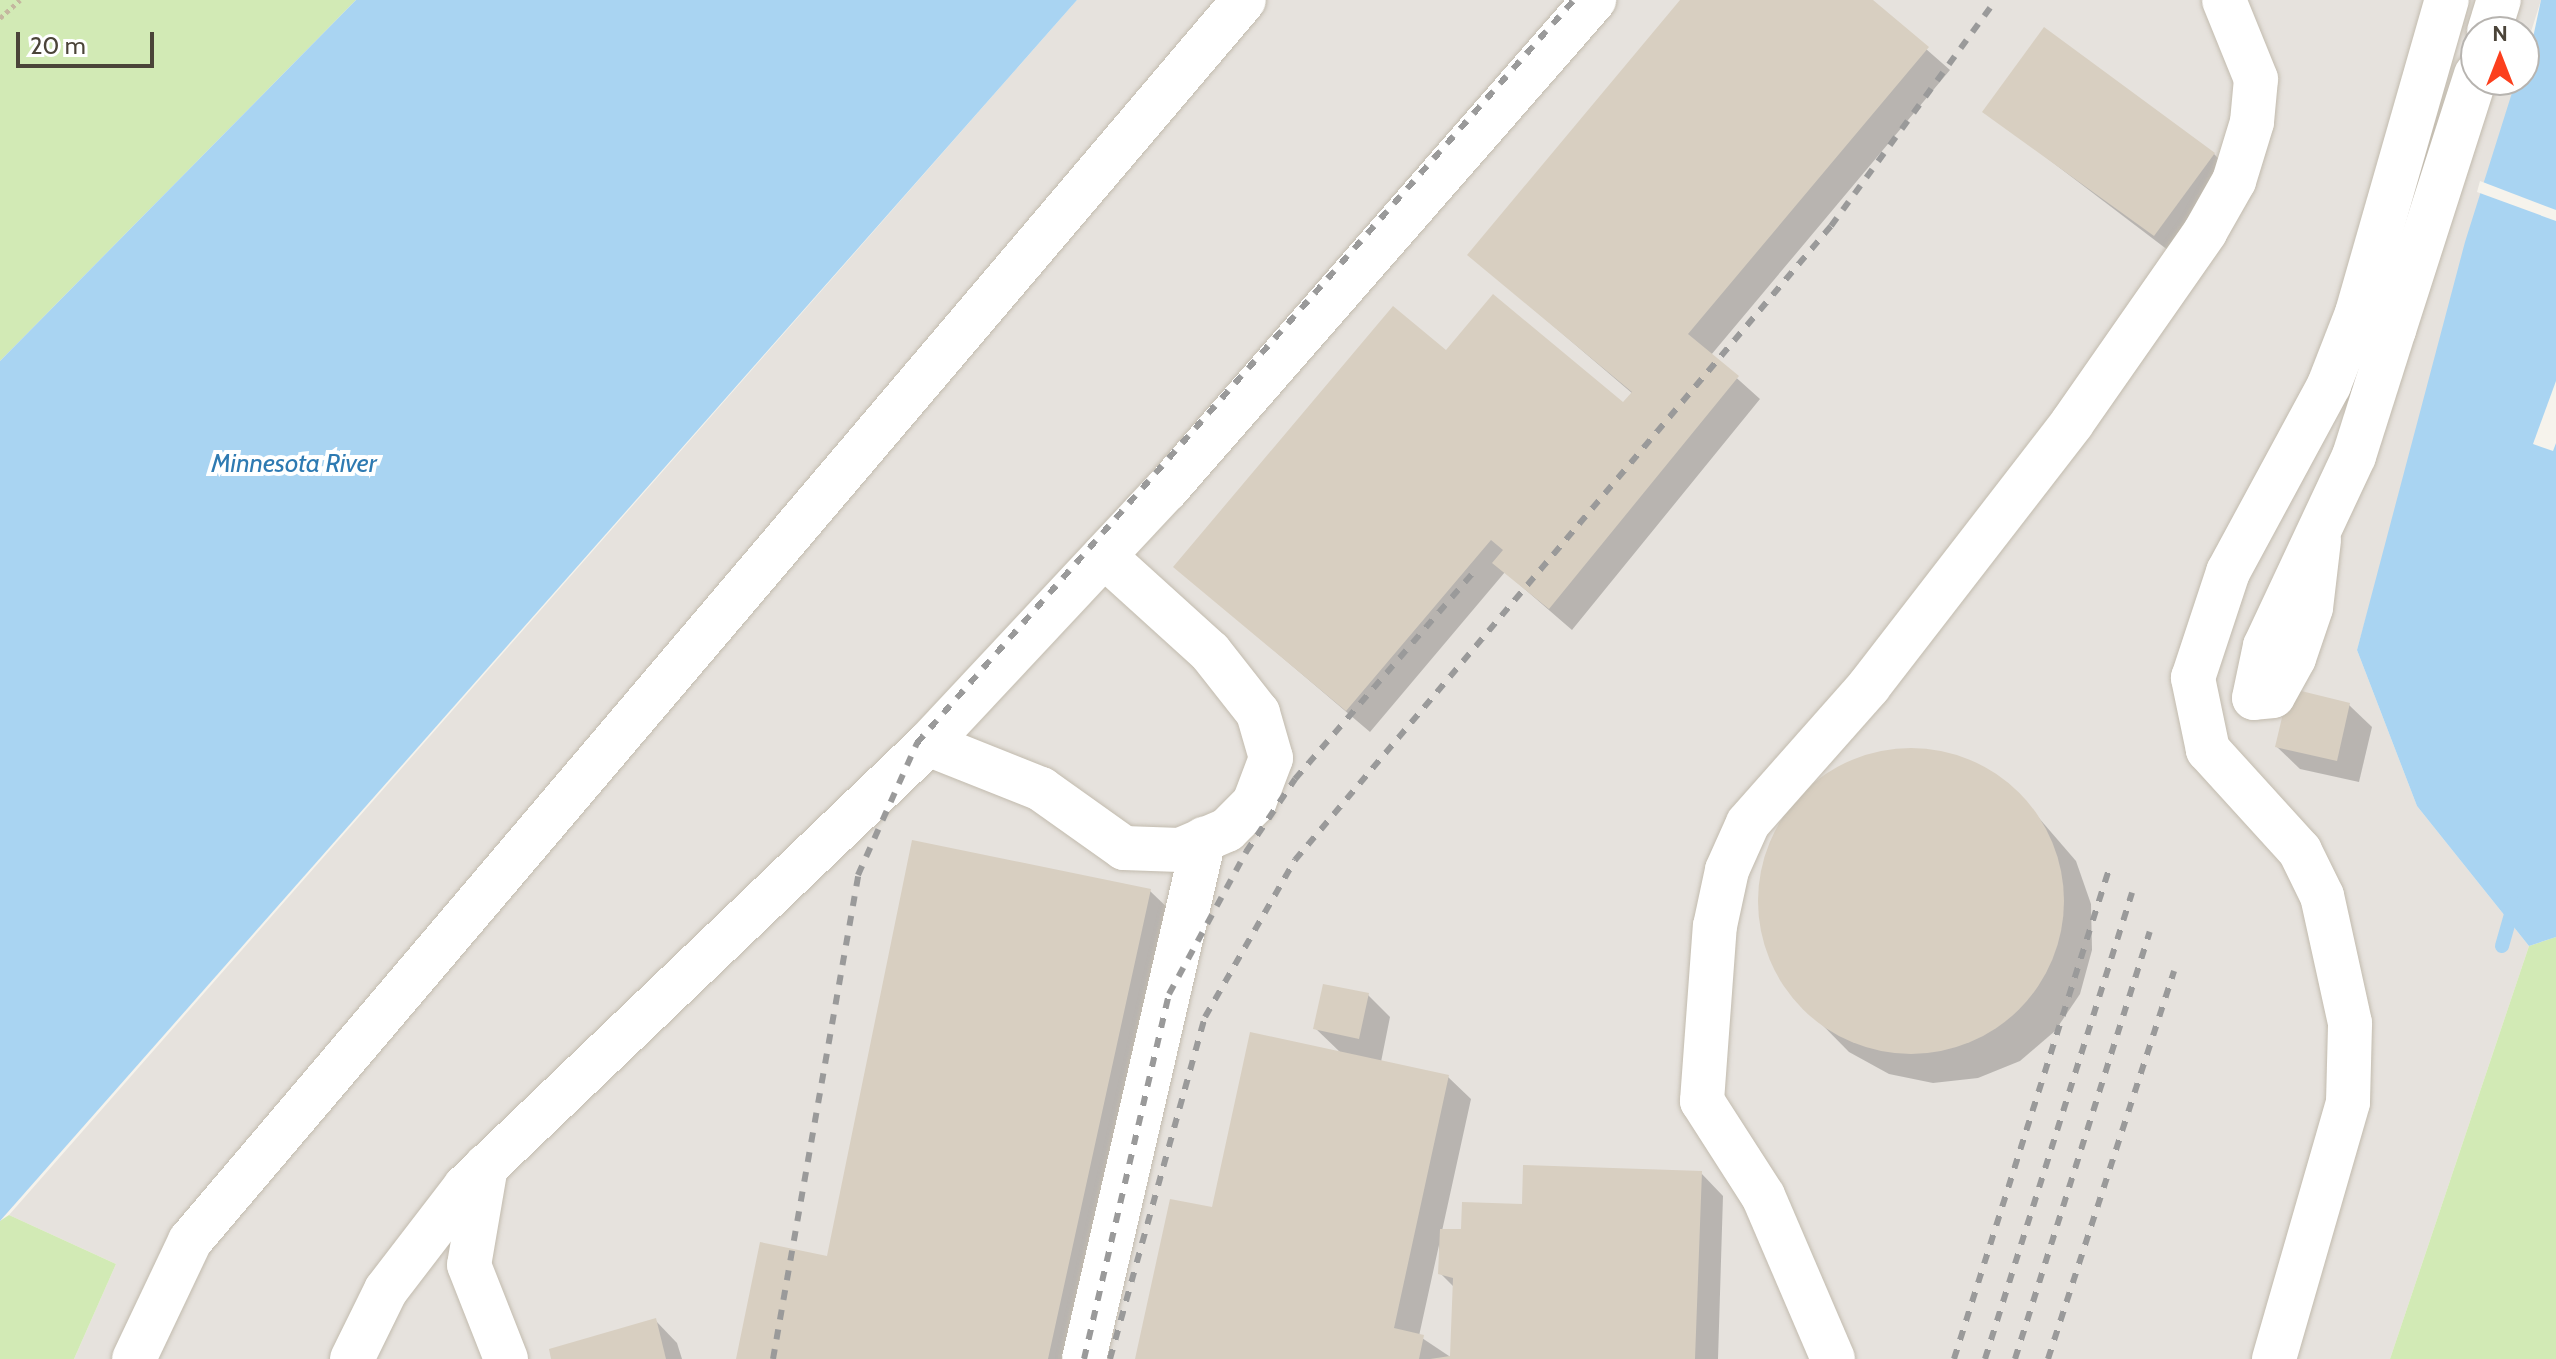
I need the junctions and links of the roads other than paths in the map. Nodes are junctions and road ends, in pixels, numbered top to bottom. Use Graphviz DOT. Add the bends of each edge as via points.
graph roads {
  1 [pos="1244,0"];
  2 [pos="1594,0"];
  3 [pos="2224,0"];
  4 [pos="2447,0"];
  5 [pos="2469,96"];
  6 [pos="2394,330"];
  7 [pos="2333,375"];
  8 [pos="2319,540"];
  9 [pos="1104,556"];
  10 [pos="928,744"];
  11 [pos="1204,839"];
  12 [pos="486,1166"];
  13 [pos="469,1265"];
  14 [pos="386,1290"];
  15 [pos="134,1359"];
  16 [pos="352,1359"];
  17 [pos="506,1359"];
  18 [pos="1084,1359"];
  19 [pos="1833,1359"];
  20 [pos="2274,1359"];
  1 -- 15 [label="lane" via="190,1241"];
  2 -- 9 [label="lane"];
  3 -- 19 [label="lane" via="2256,79 2234,181 2205,232 2072,423 1869,686 1748,823 1727,870 1715,926 1702,1101 1763,1196"];
  4 -- 7 [label="lane"];
  5 -- 6 [label="lane"];
  6 -- 7 [label="lane" via="2374,358"];
  6 -- 8 [label="lane"];
  7 -- 20 [label="lane" via="2228,572 2193,678 2208,750 2300,851 2322,896 2350,1023 2348,1102"];
  9 -- 10 [label="lane"];
  9 -- 11 [label="lane" via="1210,652 1258,713 1271,758 1254,803"];
  10 -- 11 [label="lane" via="1041,789 1124,848 1180,850"];
  10 -- 12 [label="lane"];
  11 -- 18 [label="lane"];
  12 -- 13 [label="lane"];
  12 -- 14 [label="lane"];
  13 -- 14 [label="lane" via="450,1254 426,1257"];
  13 -- 17 [label="lane"];
  14 -- 16 [label="lane"];
}
